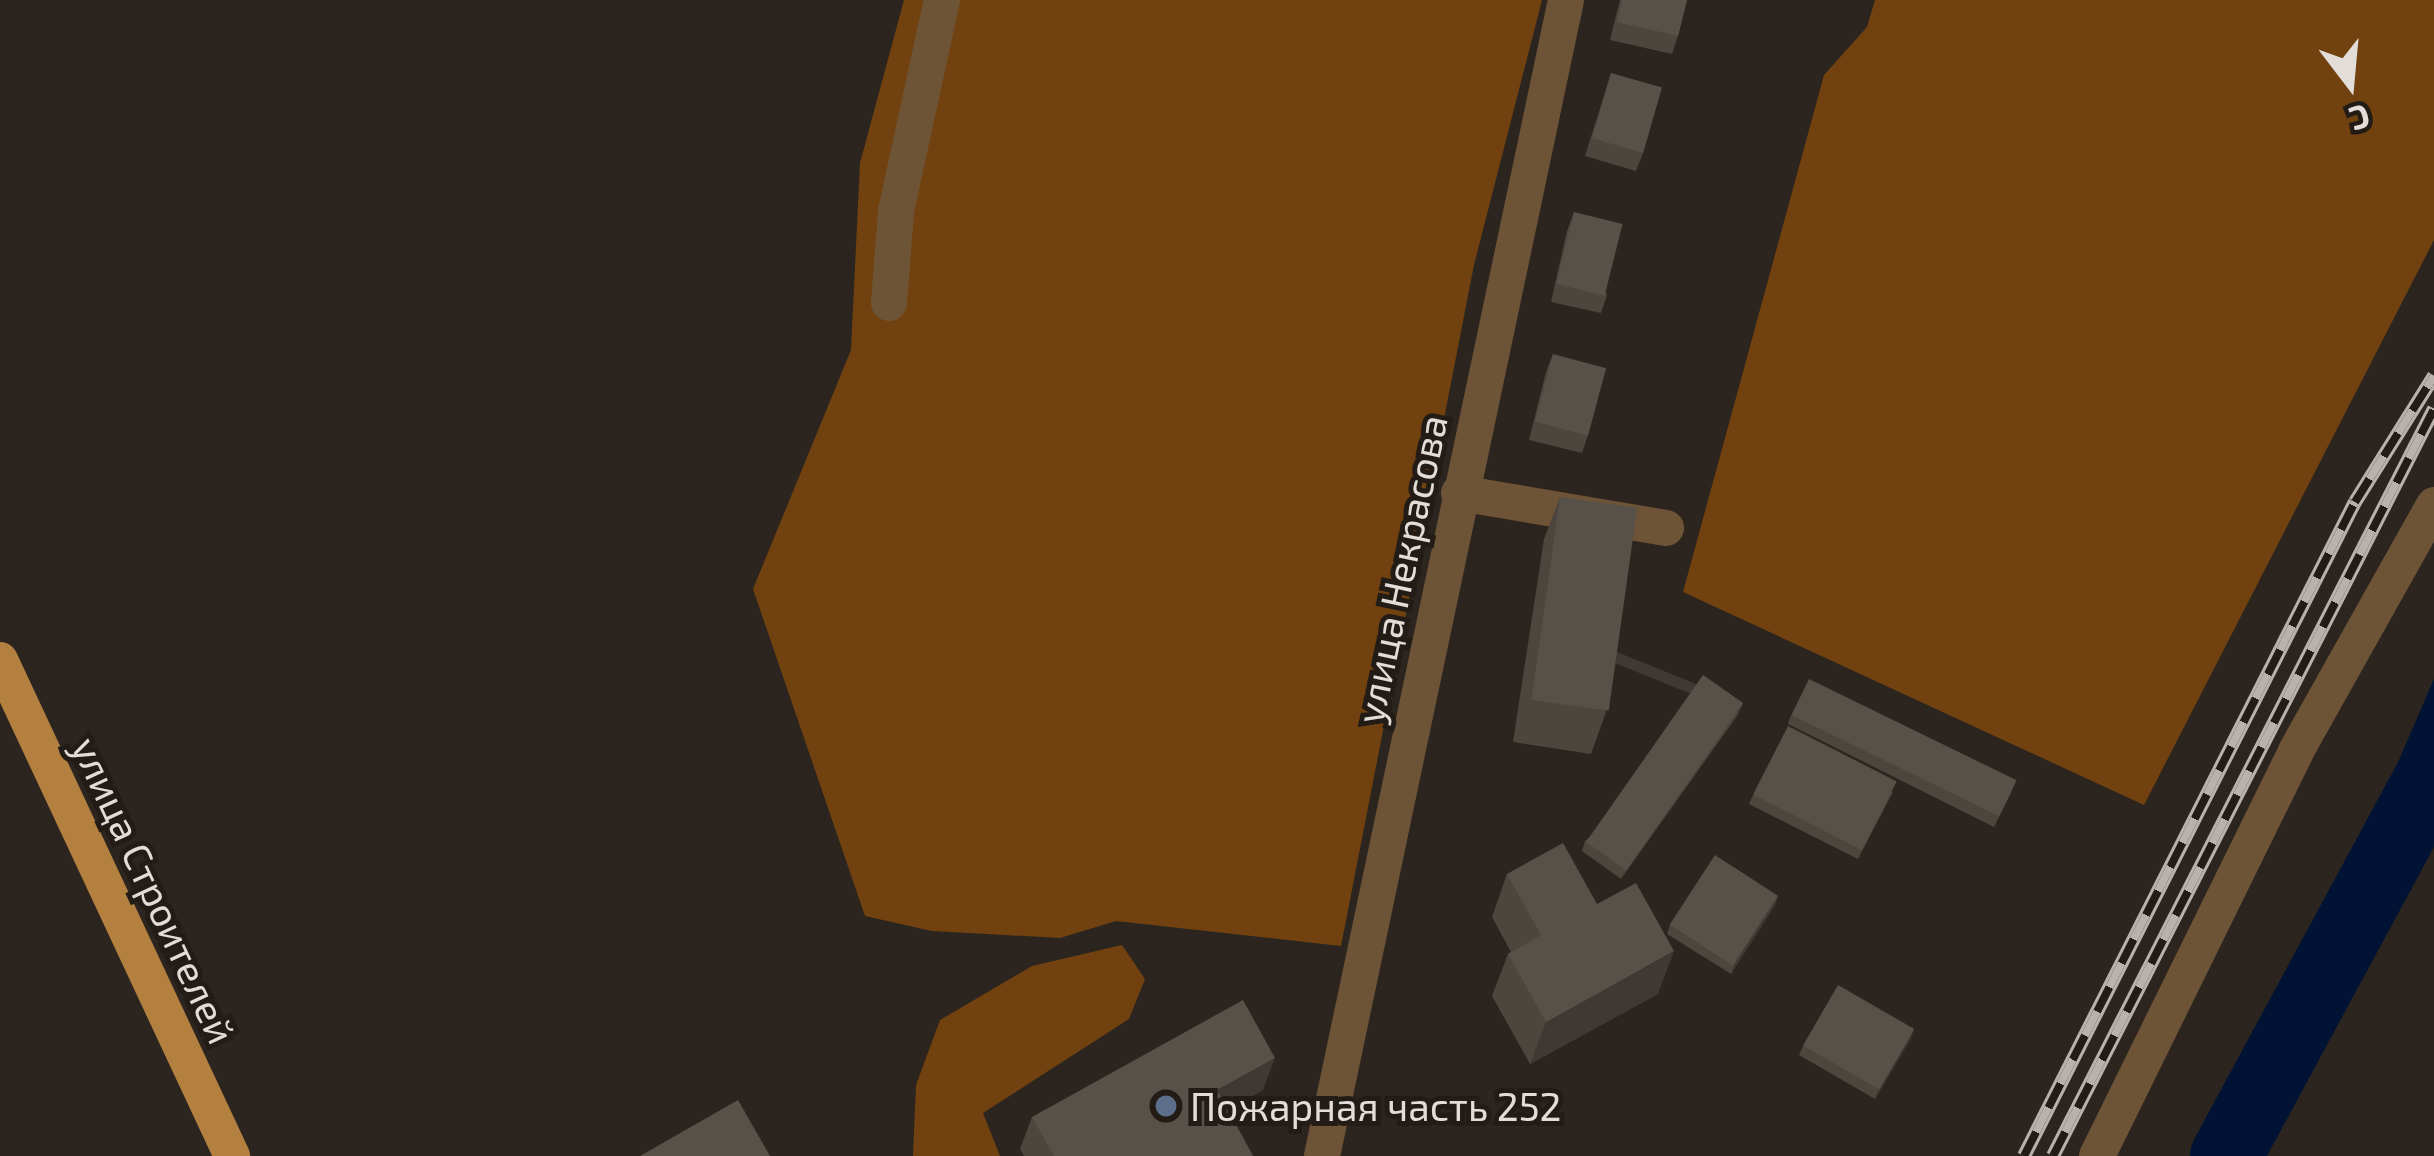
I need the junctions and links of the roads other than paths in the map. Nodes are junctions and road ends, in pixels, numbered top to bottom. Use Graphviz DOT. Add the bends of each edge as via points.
graph roads {
  1 [pos="942,0"];
  2 [pos="1566,0"];
  3 [pos="889,303"];
  4 [pos="1459,494"];
  5 [pos="2434,505"];
  6 [pos="1666,528"];
  7 [pos="0,660"];
  8 [pos="232,1156"];
  9 [pos="1322,1156"];
  10 [pos="2097,1156"];
  1 -- 3 [label="street" via="896,211"];
  2 -- 4 [label="street, улица Некрасова"];
  4 -- 6 [label="street"];
  4 -- 9 [label="street, улица Некрасова"];
  5 -- 10 [label="street" via="2296,751"];
  7 -- 8 [label="main road, улица Строителей"];
}
